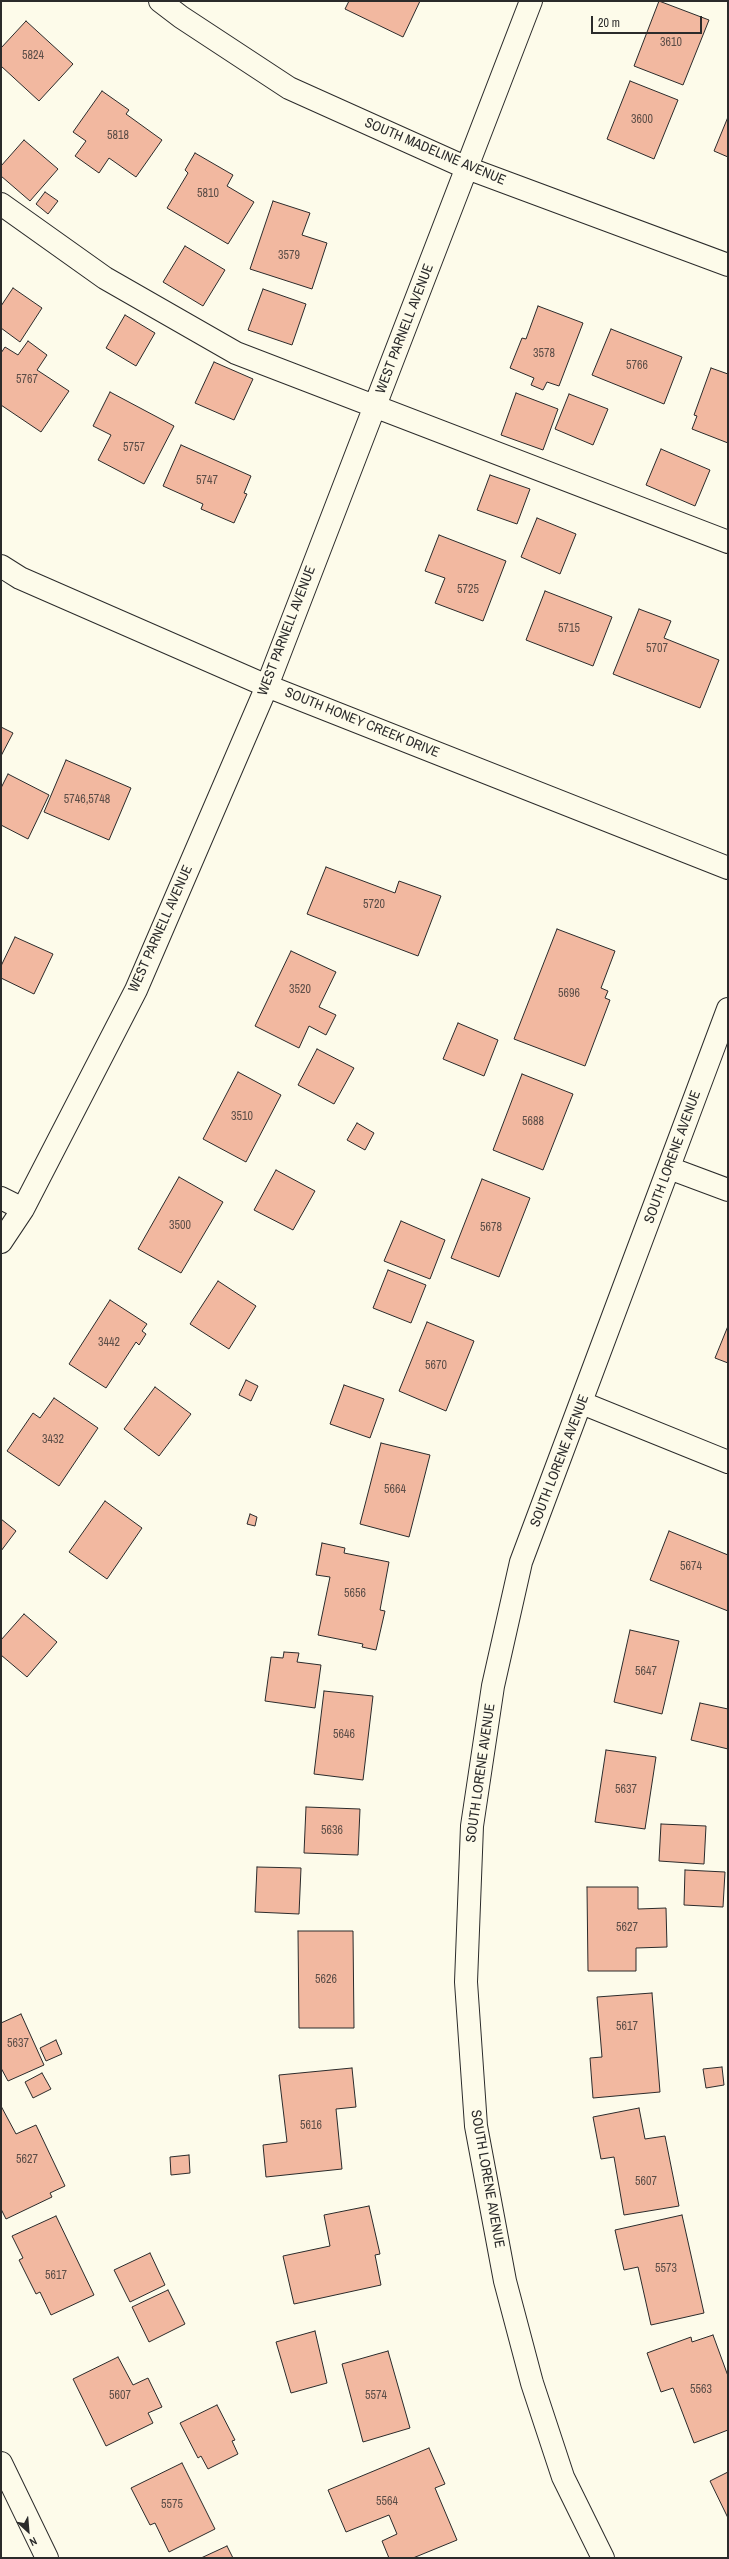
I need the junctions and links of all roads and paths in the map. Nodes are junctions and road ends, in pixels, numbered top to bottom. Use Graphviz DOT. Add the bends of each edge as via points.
graph roads {
  1 [pos="160,1"];
  2 [pos="531,1"];
  3 [pos="467,168"];
  4 [pos="1,204"];
  5 [pos="728,265"];
  6 [pos="375,407"];
  7 [pos="728,542"];
  8 [pos="1,566"];
  9 [pos="267,686"];
  10 [pos="728,868"];
  11 [pos="728,1009"];
  12 [pos="669,1168"];
  13 [pos="728,1190"];
  14 [pos="1,1198"];
  15 [pos="23,1209"];
  16 [pos="1,1242"];
  17 [pos="582,1403"];
  18 [pos="728,1462"];
  19 [pos="1,2463"];
  20 [pos="48,2558"];
  21 [pos="603,2558"];
  1 -- 3 [label="street, SOUTH MADELINE AVENUE" via="289,88"];
  2 -- 3 [label="street, WEST PARNELL AVENUE"];
  3 -- 5 [label="street, SOUTH MADELINE AVENUE"];
  3 -- 6 [label="street, WEST PARNELL AVENUE"];
  4 -- 6 [label="street" via="105,278 236,353"];
  6 -- 7 [label="street"];
  6 -- 9 [label="street, WEST PARNELL AVENUE"];
  8 -- 9 [label="street, SOUTH HONEY CREEK DRIVE" via="20,578"];
  9 -- 10 [label="street, SOUTH HONEY CREEK DRIVE"];
  9 -- 15 [label="street, WEST PARNELL AVENUE" via="136,990"];
  11 -- 12 [label="street, SOUTH LORENE AVENUE"];
  12 -- 13 [label="street"];
  12 -- 17 [label="street, SOUTH LORENE AVENUE"];
  14 -- 15 [label="street"];
  15 -- 16 [label="street, WEST PARNELL AVENUE"];
  17 -- 18 [label="street"];
  17 -- 21 [label="street, SOUTH LORENE AVENUE" via="521,1562 493,1686 472,1826 466,1982 476,2126 505,2281 532,2383 563,2477"];
  19 -- 20 [label="street"];
}
